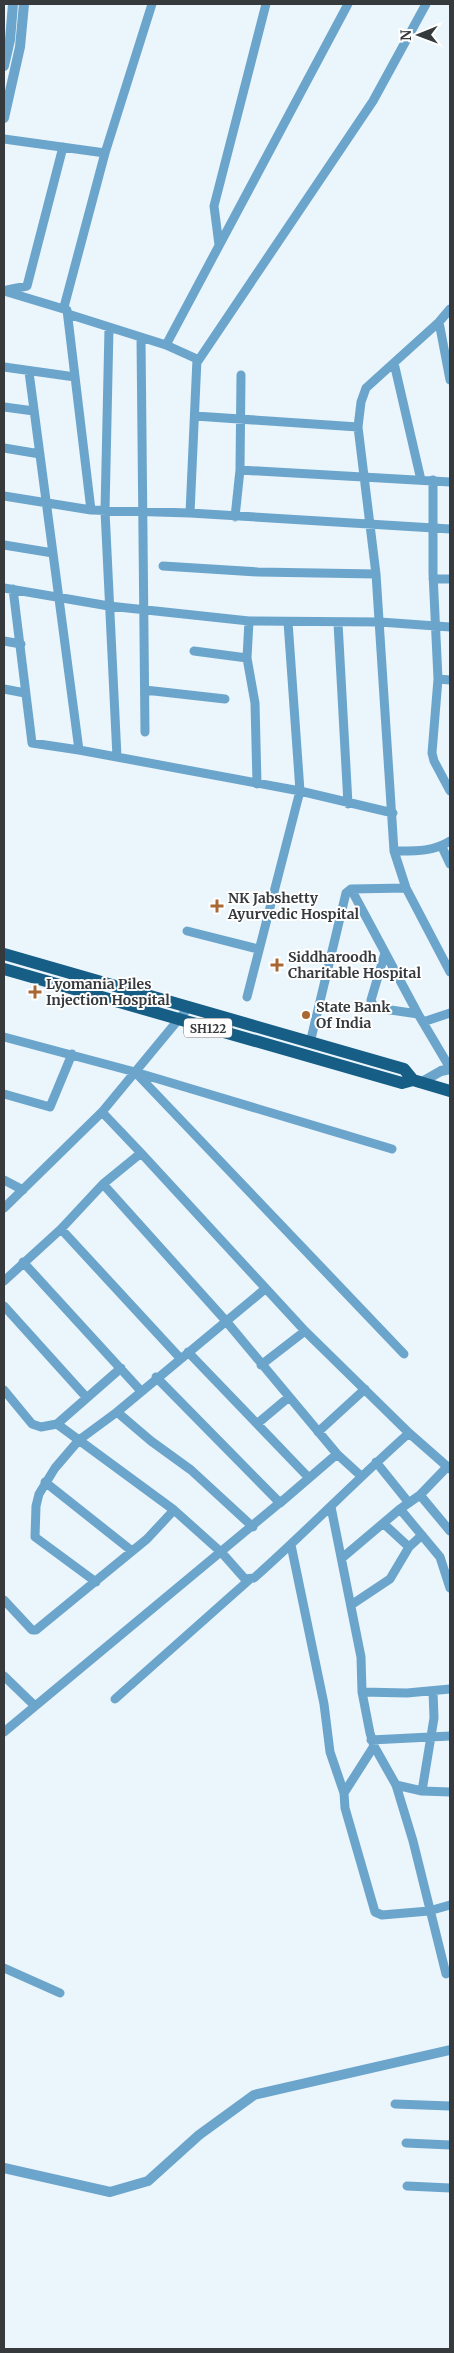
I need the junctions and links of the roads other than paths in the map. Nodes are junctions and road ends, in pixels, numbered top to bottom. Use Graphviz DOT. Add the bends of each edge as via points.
graph roads {
  1 [pos="13,4"];
  2 [pos="24,4"];
  3 [pos="152,4"];
  4 [pos="266,4"];
  5 [pos="348,4"];
  6 [pos="426,4"];
  7 [pos="7,39"];
  8 [pos="4,66"];
  9 [pos="4,118"];
  10 [pos="4,139"];
  11 [pos="63,147"];
  12 [pos="105,153"];
  13 [pos="220,245"];
  14 [pos="4,291"];
  15 [pos="450,309"];
  16 [pos="66,311"];
  17 [pos="439,322"];
  18 [pos="109,328"];
  19 [pos="141,338"];
  20 [pos="166,346"];
  21 [pos="198,361"];
  22 [pos="394,363"];
  23 [pos="4,367"];
  24 [pos="29,372"];
  25 [pos="241,375"];
  26 [pos="75,377"];
  27 [pos="450,380"];
  28 [pos="4,406"];
  29 [pos="34,411"];
  30 [pos="195,416"];
  31 [pos="240,421"];
  32 [pos="358,427"];
  33 [pos="4,448"];
  34 [pos="40,454"];
  35 [pos="240,470"];
  36 [pos="364,476"];
  37 [pos="422,480"];
  38 [pos="433,480"];
  39 [pos="450,482"];
  40 [pos="4,496"];
  41 [pos="47,503"];
  42 [pos="91,510"];
  43 [pos="105,511"];
  44 [pos="143,512"];
  45 [pos="190,513"];
  46 [pos="235,517"];
  47 [pos="371,525"];
  48 [pos="433,528"];
  49 [pos="450,529"];
  50 [pos="4,545"];
  51 [pos="53,553"];
  52 [pos="164,566"];
  53 [pos="376,574"];
  54 [pos="433,579"];
  55 [pos="450,579"];
  56 [pos="8,588"];
  57 [pos="60,598"];
  58 [pos="109,606"];
  59 [pos="144,609"];
  60 [pos="249,621"];
  61 [pos="288,622"];
  62 [pos="380,622"];
  63 [pos="338,623"];
  64 [pos="436,626"];
  65 [pos="450,627"];
  66 [pos="4,641"];
  67 [pos="21,644"];
  68 [pos="194,651"];
  69 [pos="248,658"];
  70 [pos="438,679"];
  71 [pos="450,680"];
  72 [pos="4,690"];
  73 [pos="145,690"];
  74 [pos="26,693"];
  75 [pos="225,699"];
  76 [pos="145,732"];
  77 [pos="79,750"];
  78 [pos="118,757"];
  79 [pos="257,784"];
  80 [pos="450,790"];
  81 [pos="300,791"];
  82 [pos="348,804"];
  83 [pos="393,813"];
  84 [pos="450,842"];
  85 [pos="442,847"];
  86 [pos="394,851"];
  87 [pos="450,864"];
  88 [pos="406,888"];
  89 [pos="351,889"];
  90 [pos="187,931"];
  91 [pos="258,949"];
  92 [pos="385,953"];
  93 [pos="4,954"];
  94 [pos="4,972"];
  95 [pos="450,972"];
  96 [pos="247,997"];
  97 [pos="188,1008"];
  98 [pos="450,1013"];
  99 [pos="420,1018"];
  100 [pos="177,1019"];
  101 [pos="4,1038"];
  102 [pos="310,1043"];
  103 [pos="72,1054"];
  104 [pos="450,1068"];
  105 [pos="135,1072"];
  106 [pos="417,1081"];
  107 [pos="450,1091"];
  108 [pos="4,1094"];
  109 [pos="102,1112"];
  110 [pos="392,1149"];
  111 [pos="142,1153"];
  112 [pos="4,1180"];
  113 [pos="103,1184"];
  114 [pos="22,1190"];
  115 [pos="4,1208"];
  116 [pos="61,1229"];
  117 [pos="23,1262"];
  118 [pos="4,1280"];
  119 [pos="265,1289"];
  120 [pos="4,1306"];
  121 [pos="226,1321"];
  122 [pos="305,1331"];
  123 [pos="188,1352"];
  124 [pos="404,1354"];
  125 [pos="180,1358"];
  126 [pos="261,1365"];
  127 [pos="121,1368"];
  128 [pos="156,1377"];
  129 [pos="365,1389"];
  130 [pos="4,1390"];
  131 [pos="141,1391"];
  132 [pos="289,1397"];
  133 [pos="87,1398"];
  134 [pos="117,1412"];
  135 [pos="258,1423"];
  136 [pos="57,1424"];
  137 [pos="318,1432"];
  138 [pos="409,1433"];
  139 [pos="78,1440"];
  140 [pos="337,1454"];
  141 [pos="376,1462"];
  142 [pos="449,1468"];
  143 [pos="360,1476"];
  144 [pos="309,1478"];
  145 [pos="45,1482"];
  146 [pos="420,1495"];
  147 [pos="282,1500"];
  148 [pos="409,1503"];
  149 [pos="331,1507"];
  150 [pos="400,1509"];
  151 [pos="174,1510"];
  152 [pos="384,1524"];
  153 [pos="252,1527"];
  154 [pos="450,1531"];
  155 [pos="422,1535"];
  156 [pos="291,1546"];
  157 [pos="409,1547"];
  158 [pos="132,1551"];
  159 [pos="222,1553"];
  160 [pos="342,1558"];
  161 [pos="249,1580"];
  162 [pos="96,1582"];
  163 [pos="450,1588"];
  164 [pos="4,1600"];
  165 [pos="351,1605"];
  166 [pos="4,1676"];
  167 [pos="450,1689"];
  168 [pos="433,1691"];
  169 [pos="362,1692"];
  170 [pos="115,1699"];
  171 [pos="35,1706"];
  172 [pos="4,1732"];
  173 [pos="450,1736"];
  174 [pos="430,1738"];
  175 [pos="373,1743"];
  176 [pos="396,1786"];
  177 [pos="422,1791"];
  178 [pos="450,1792"];
  179 [pos="344,1793"];
  180 [pos="450,1905"];
  181 [pos="429,1911"];
  182 [pos="4,1968"];
  183 [pos="446,1974"];
  184 [pos="60,1992"];
  185 [pos="450,2050"];
  186 [pos="395,2104"];
  187 [pos="450,2106"];
  188 [pos="406,2143"];
  189 [pos="450,2145"];
  190 [pos="4,2168"];
  191 [pos="407,2186"];
  192 [pos="450,2188"];
  1 -- 7 [label="street"];
  2 -- 9 [label="street" via="20,47"];
  3 -- 12 [label="street"];
  4 -- 13 [label="street" via="214,206"];
  5 -- 13 [label="street"];
  6 -- 21 [label="street" via="373,101"];
  7 -- 8 [label="street"];
  10 -- 11 [label="street"];
  11 -- 12 [label="street"];
  11 -- 14 [label="street" via="26,286"];
  12 -- 16 [label="street"];
  13 -- 20 [label="street"];
  14 -- 16 [label="street"];
  15 -- 17 [label="street"];
  16 -- 18 [label="street"];
  16 -- 26 [label="street"];
  17 -- 22 [label="street"];
  17 -- 27 [label="street"];
  18 -- 19 [label="street"];
  18 -- 43 [label="street"];
  19 -- 20 [label="street"];
  19 -- 44 [label="street"];
  20 -- 21 [label="street"];
  21 -- 30 [label="street"];
  22 -- 32 [label="street" via="366,388"];
  22 -- 37 [label="street"];
  23 -- 24 [label="street"];
  24 -- 26 [label="street"];
  24 -- 29 [label="street"];
  25 -- 31 [label="street"];
  26 -- 42 [label="street"];
  28 -- 29 [label="street"];
  29 -- 34 [label="street"];
  30 -- 31 [label="street"];
  30 -- 45 [label="street"];
  31 -- 32 [label="street"];
  31 -- 35 [label="street"];
  32 -- 36 [label="street"];
  33 -- 34 [label="street"];
  34 -- 41 [label="street"];
  35 -- 36 [label="street"];
  35 -- 46 [label="street"];
  36 -- 37 [label="street"];
  36 -- 47 [label="street"];
  37 -- 38 [label="street"];
  38 -- 39 [label="street"];
  38 -- 48 [label="street"];
  40 -- 41 [label="street"];
  41 -- 42 [label="street"];
  41 -- 51 [label="street"];
  42 -- 43 [label="street"];
  43 -- 44 [label="street"];
  43 -- 58 [label="street"];
  44 -- 45 [label="street"];
  44 -- 59 [label="street"];
  45 -- 46 [label="street"];
  46 -- 47 [label="street"];
  47 -- 48 [label="street"];
  47 -- 53 [label="street"];
  48 -- 49 [label="street"];
  48 -- 54 [label="street"];
  50 -- 51 [label="street"];
  51 -- 57 [label="street"];
  52 -- 53 [label="street"];
  53 -- 62 [label="street"];
  54 -- 55 [label="street"];
  54 -- 64 [label="street"];
  56 -- 57 [label="street"];
  56 -- 67 [label="street"];
  57 -- 58 [label="street"];
  57 -- 77 [label="street"];
  58 -- 59 [label="street"];
  58 -- 78 [label="street"];
  59 -- 60 [label="street"];
  59 -- 73 [label="street"];
  60 -- 61 [label="street"];
  60 -- 69 [label="street"];
  61 -- 63 [label="street"];
  61 -- 81 [label="street"];
  62 -- 63 [label="street"];
  62 -- 64 [label="street"];
  62 -- 83 [label="street"];
  63 -- 82 [label="street"];
  64 -- 65 [label="street"];
  64 -- 70 [label="street"];
  66 -- 67 [label="street"];
  67 -- 74 [label="street"];
  68 -- 69 [label="street"];
  69 -- 79 [label="street" via="254,703"];
  70 -- 71 [label="street"];
  70 -- 80 [label="street" via="433,757"];
  72 -- 74 [label="street"];
  73 -- 75 [label="street"];
  73 -- 76 [label="street"];
  74 -- 77 [label="street" via="32,743"];
  77 -- 78 [label="street"];
  78 -- 79 [label="street"];
  79 -- 81 [label="street"];
  81 -- 82 [label="street"];
  81 -- 91 [label="street"];
  82 -- 83 [label="street"];
  83 -- 86 [label="street"];
  84 -- 85 [label="street"];
  85 -- 86 [label="street"];
  85 -- 87 [label="street"];
  86 -- 88 [label="street"];
  88 -- 89 [label="street"];
  88 -- 95 [label="street"];
  89 -- 92 [label="street"];
  89 -- 102 [label="street" via="345,895"];
  90 -- 91 [label="street"];
  91 -- 96 [label="street"];
  92 -- 99 [label="street"];
  92 -- 99 [label="street" via="372,1005"];
  93 -- 97 [label="main road"];
  94 -- 100 [label="main road, SH122"];
  97 -- 100 [label="street"];
  97 -- 102 [label="main road"];
  98 -- 99 [label="street"];
  99 -- 104 [label="street"];
  100 -- 105 [label="street"];
  100 -- 106 [label="main road, SH122" via="402,1084"];
  101 -- 103 [label="street"];
  102 -- 106 [label="main road" via="404,1069"];
  103 -- 105 [label="street"];
  103 -- 108 [label="street" via="50,1106"];
  104 -- 106 [label="street"];
  105 -- 109 [label="street"];
  105 -- 110 [label="street"];
  105 -- 124 [label="street"];
  106 -- 107 [label="main road, SH122"];
  109 -- 111 [label="street"];
  109 -- 114 [label="street"];
  111 -- 113 [label="street"];
  111 -- 119 [label="street"];
  112 -- 114 [label="street"];
  113 -- 116 [label="street"];
  113 -- 121 [label="street"];
  114 -- 115 [label="street"];
  116 -- 117 [label="street"];
  116 -- 125 [label="street"];
  117 -- 118 [label="street"];
  117 -- 127 [label="street"];
  119 -- 121 [label="street"];
  119 -- 122 [label="street"];
  120 -- 133 [label="street"];
  121 -- 123 [label="street"];
  121 -- 126 [label="street"];
  122 -- 126 [label="street"];
  122 -- 129 [label="street"];
  123 -- 125 [label="street"];
  123 -- 135 [label="street"];
  125 -- 128 [label="street"];
  126 -- 132 [label="street"];
  127 -- 131 [label="street"];
  127 -- 133 [label="street"];
  128 -- 131 [label="street"];
  128 -- 147 [label="street" via="280,1503"];
  129 -- 137 [label="street"];
  129 -- 138 [label="street"];
  130 -- 136 [label="street" via="32,1424 41,1427"];
  131 -- 134 [label="street"];
  132 -- 135 [label="street"];
  132 -- 137 [label="street"];
  133 -- 136 [label="street"];
  134 -- 139 [label="street"];
  134 -- 153 [label="street" via="191,1470"];
  135 -- 144 [label="street"];
  136 -- 139 [label="street"];
  137 -- 140 [label="street"];
  138 -- 141 [label="street"];
  138 -- 142 [label="street"];
  139 -- 145 [label="street"];
  139 -- 151 [label="street"];
  140 -- 143 [label="street"];
  140 -- 144 [label="street"];
  141 -- 143 [label="street"];
  141 -- 148 [label="street"];
  142 -- 146 [label="street"];
  143 -- 149 [label="street"];
  144 -- 147 [label="street"];
  145 -- 158 [label="street"];
  145 -- 162 [label="street" via="36,1506 35,1537"];
  146 -- 148 [label="street"];
  146 -- 154 [label="street"];
  147 -- 153 [label="street"];
  148 -- 150 [label="street"];
  149 -- 156 [label="street"];
  149 -- 160 [label="street"];
  150 -- 152 [label="street"];
  150 -- 155 [label="street"];
  151 -- 158 [label="street"];
  151 -- 159 [label="street"];
  152 -- 157 [label="street"];
  152 -- 160 [label="street"];
  153 -- 159 [label="street"];
  155 -- 157 [label="street"];
  155 -- 163 [label="street" via="440,1557"];
  156 -- 161 [label="street"];
  156 -- 179 [label="street" via="324,1704 330,1752"];
  157 -- 165 [label="street" via="390,1579"];
  158 -- 162 [label="street"];
  159 -- 161 [label="street"];
  159 -- 171 [label="street"];
  160 -- 165 [label="street"];
  161 -- 170 [label="street"];
  162 -- 164 [label="street" via="35,1630"];
  165 -- 169 [label="street" via="361,1657"];
  166 -- 171 [label="street"];
  167 -- 168 [label="street"];
  168 -- 169 [label="street"];
  168 -- 174 [label="street" via="434,1718"];
  169 -- 175 [label="street"];
  171 -- 172 [label="street"];
  173 -- 174 [label="street"];
  174 -- 175 [label="street"];
  174 -- 177 [label="street"];
  175 -- 176 [label="street"];
  175 -- 179 [label="street"];
  176 -- 177 [label="street"];
  176 -- 181 [label="street"];
  177 -- 178 [label="street"];
  179 -- 181 [label="street" via="345,1808 375,1912 382,1915"];
  180 -- 181 [label="street"];
  181 -- 183 [label="street"];
  182 -- 184 [label="street"];
  185 -- 190 [label="street" via="254,2095 199,2135 148,2181 110,2192"];
  186 -- 187 [label="street"];
  188 -- 189 [label="street"];
  191 -- 192 [label="street"];
}
